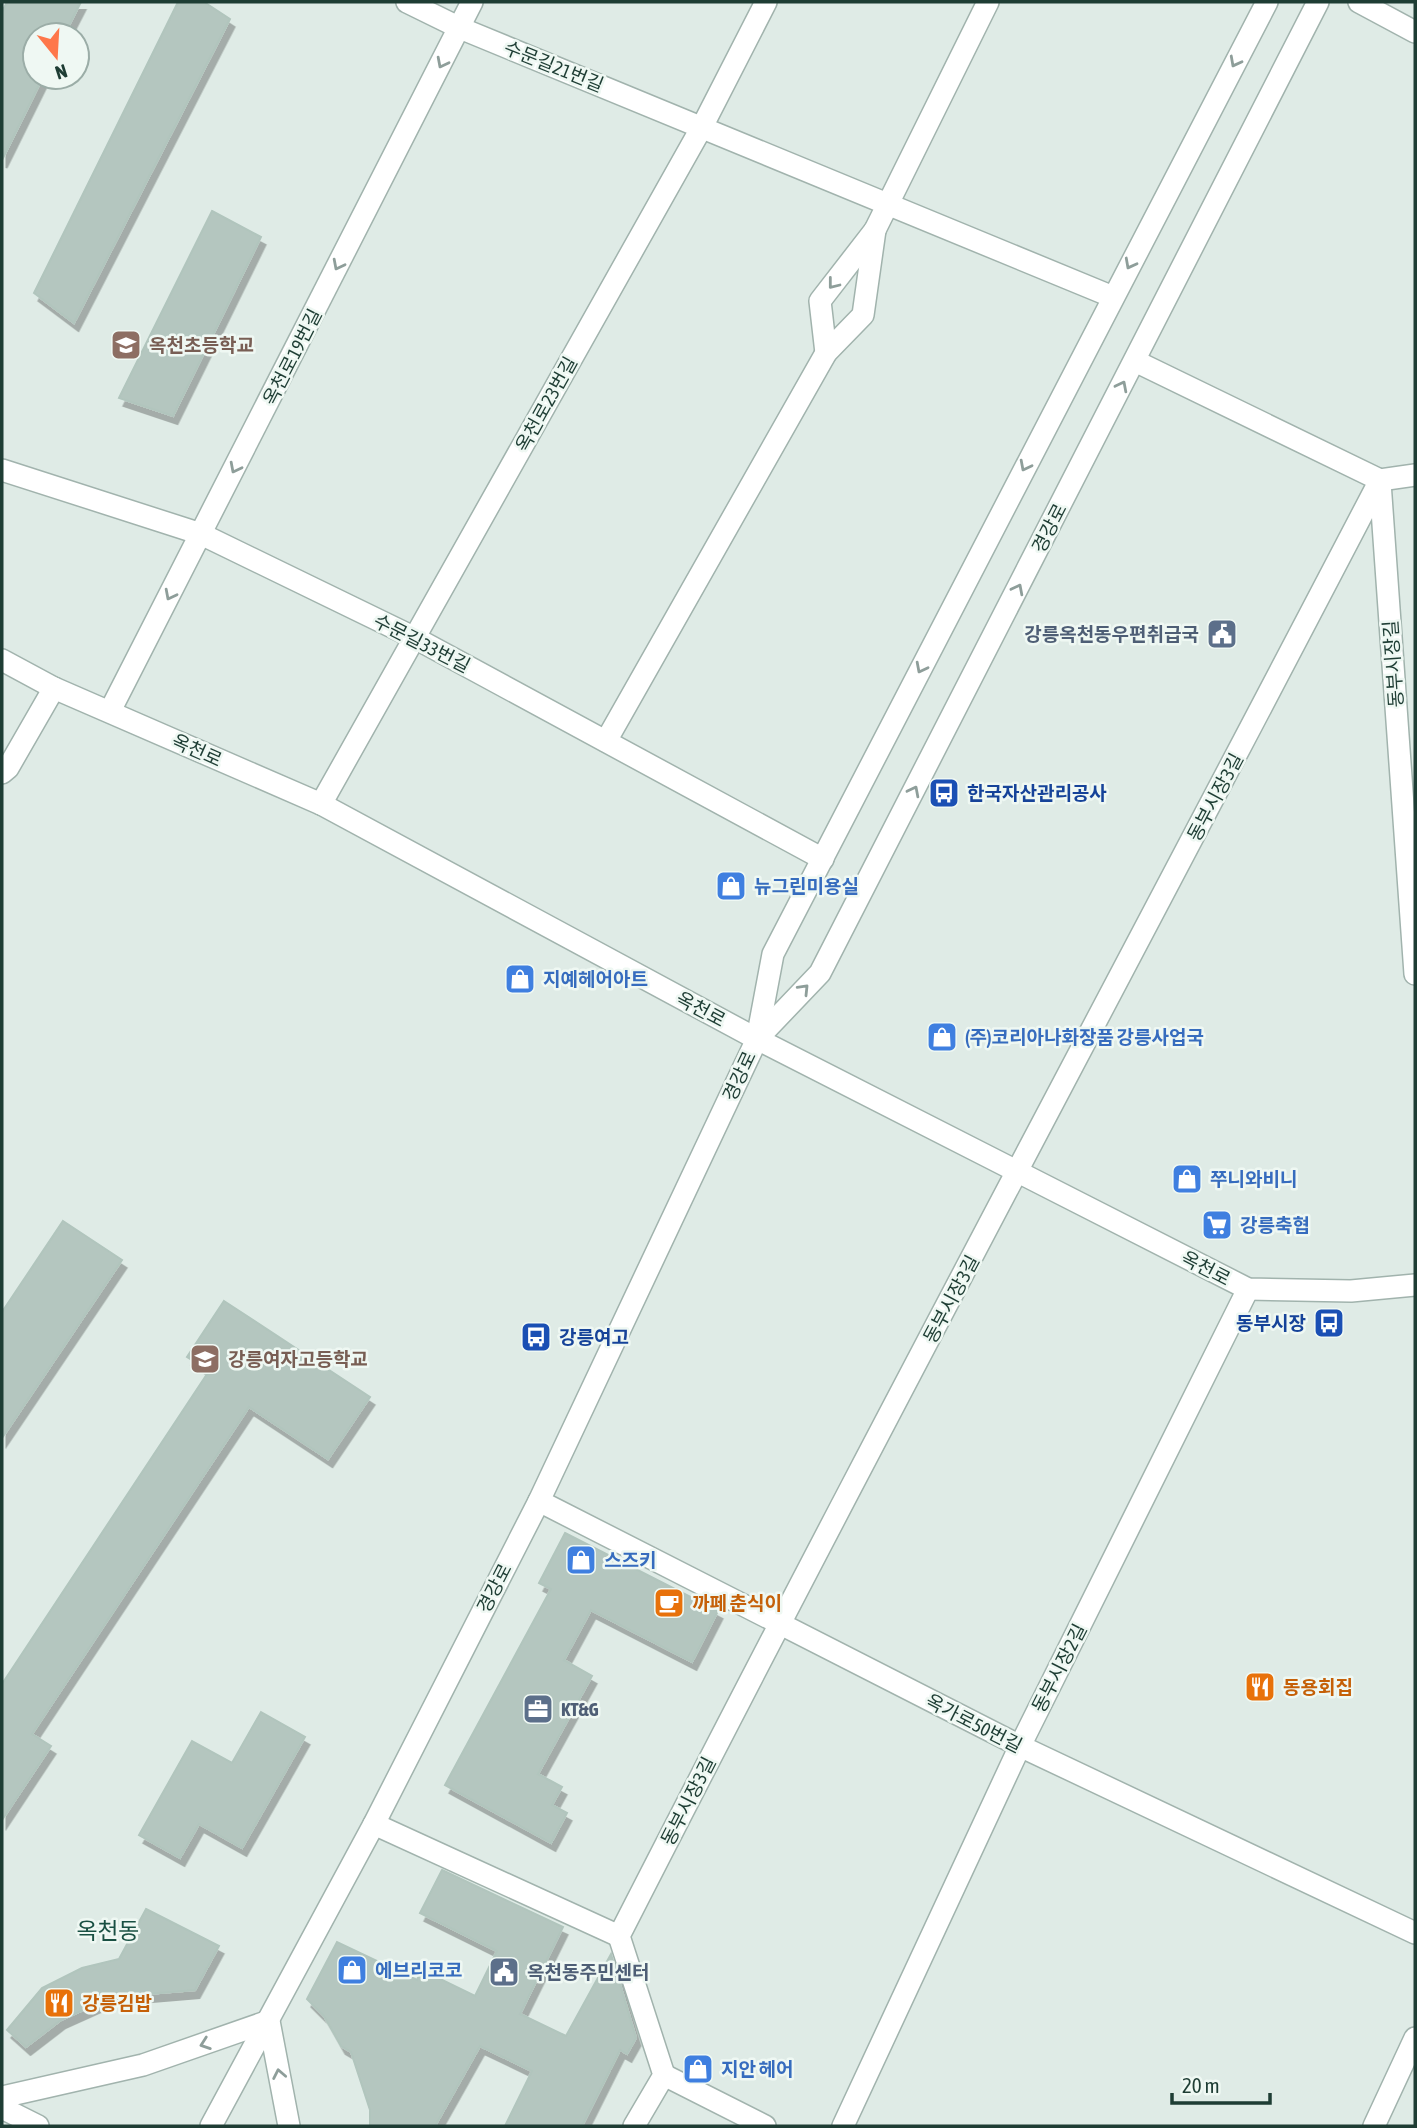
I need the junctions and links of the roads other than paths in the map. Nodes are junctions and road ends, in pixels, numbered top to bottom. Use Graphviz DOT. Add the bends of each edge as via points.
graph roads {
  1 [pos="407,2"];
  2 [pos="472,2"];
  3 [pos="766,2"];
  4 [pos="988,2"];
  5 [pos="1267,2"];
  6 [pos="1318,2"];
  7 [pos="1359,2"];
  8 [pos="460,28"];
  9 [pos="1415,32"];
  10 [pos="703,125"];
  11 [pos="888,203"];
  12 [pos="875,230"];
  13 [pos="1113,297"];
  14 [pos="826,353"];
  15 [pos="1135,361"];
  16 [pos="2,470"];
  17 [pos="1415,475"];
  18 [pos="1380,480"];
  19 [pos="201,534"];
  20 [pos="415,638"];
  21 [pos="2,660"];
  22 [pos="54,688"];
  23 [pos="110,711"];
  24 [pos="606,741"];
  25 [pos="2,773"];
  26 [pos="321,804"];
  27 [pos="823,859"];
  28 [pos="1415,974"];
  29 [pos="757,1039"];
  30 [pos="1019,1172"];
  31 [pos="1415,1284"];
  32 [pos="1248,1289"];
  33 [pos="539,1502"];
  34 [pos="778,1625"];
  35 [pos="1020,1746"];
  36 [pos="374,1824"];
  37 [pos="1415,1933"];
  38 [pos="619,1936"];
  39 [pos="269,2021"];
  40 [pos="1415,2038"];
  41 [pos="664,2075"];
  42 [pos="2,2097"];
  43 [pos="2,2108"];
  44 [pos="38,2126"];
  45 [pos="211,2126"];
  46 [pos="289,2126"];
  47 [pos="634,2126"];
  48 [pos="765,2126"];
  49 [pos="843,2126"];
  50 [pos="1374,2126"];
  1 -- 8 [label="street, 수문길21번길"];
  2 -- 8 [label="street, 옥천로19번길"];
  3 -- 10 [label="street, 옥천로23번길"];
  4 -- 11 [label="street"];
  5 -- 13 [label="street, 경강로, one-way"];
  6 -- 15 [label="street, 경강로"];
  7 -- 9 [label="street"];
  8 -- 10 [label="street, 수문길21번길"];
  8 -- 19 [label="street, 옥천로19번길, one-way"];
  10 -- 11 [label="street, 수문길21번길"];
  10 -- 20 [label="street, 옥천로23번길"];
  11 -- 12 [label="street"];
  11 -- 13 [label="street, 수문길21번길"];
  12 -- 14 [label="street" via="863,315"];
  12 -- 14 [label="street, one-way" via="820,301"];
  13 -- 27 [label="street, 경강로, one-way"];
  14 -- 24 [label="street"];
  15 -- 18 [label="street"];
  29 -- 15 [label="street, 경강로, one-way" via="820,973"];
  16 -- 19 [label="street, 수문길33번길"];
  17 -- 18 [label="street"];
  18 -- 28 [label="street, 동부시장길"];
  18 -- 30 [label="street, 동부시장3길"];
  19 -- 20 [label="street, 수문길33번길"];
  19 -- 23 [label="street, 옥천로19번길, one-way"];
  20 -- 24 [label="street, 수문길33번길"];
  20 -- 26 [label="street, 옥천로23번길"];
  21 -- 22 [label="street, 옥천로"];
  22 -- 23 [label="street, 옥천로"];
  22 -- 25 [label="street"];
  23 -- 26 [label="street, 옥천로"];
  24 -- 27 [label="street, 수문길33번길"];
  26 -- 29 [label="street, 옥천로"];
  27 -- 29 [label="street, 경강로" via="774,954"];
  29 -- 30 [label="street, 옥천로"];
  29 -- 33 [label="street, 경강로"];
  30 -- 32 [label="street, 옥천로"];
  30 -- 34 [label="street, 동부시장3길"];
  31 -- 32 [label="street, 옥천로" via="1351,1291"];
  32 -- 35 [label="street, 동부시장2길"];
  33 -- 34 [label="street, 옥가로50번길"];
  33 -- 36 [label="street, 경강로"];
  34 -- 35 [label="street, 옥가로50번길"];
  34 -- 38 [label="street, 동부시장3길"];
  35 -- 37 [label="street, 옥가로50번길"];
  35 -- 49 [label="street, 동부시장2길"];
  36 -- 38 [label="street"];
  36 -- 39 [label="street, 경강로"];
  38 -- 41 [label="street"];
  39 -- 42 [label="street, one-way" via="142,2065"];
  39 -- 45 [label="street, 경강로"];
  46 -- 39 [label="street, one-way"];
  40 -- 50 [label="street"];
  41 -- 47 [label="street"];
  41 -- 48 [label="street"];
  43 -- 44 [label="street"];
}
